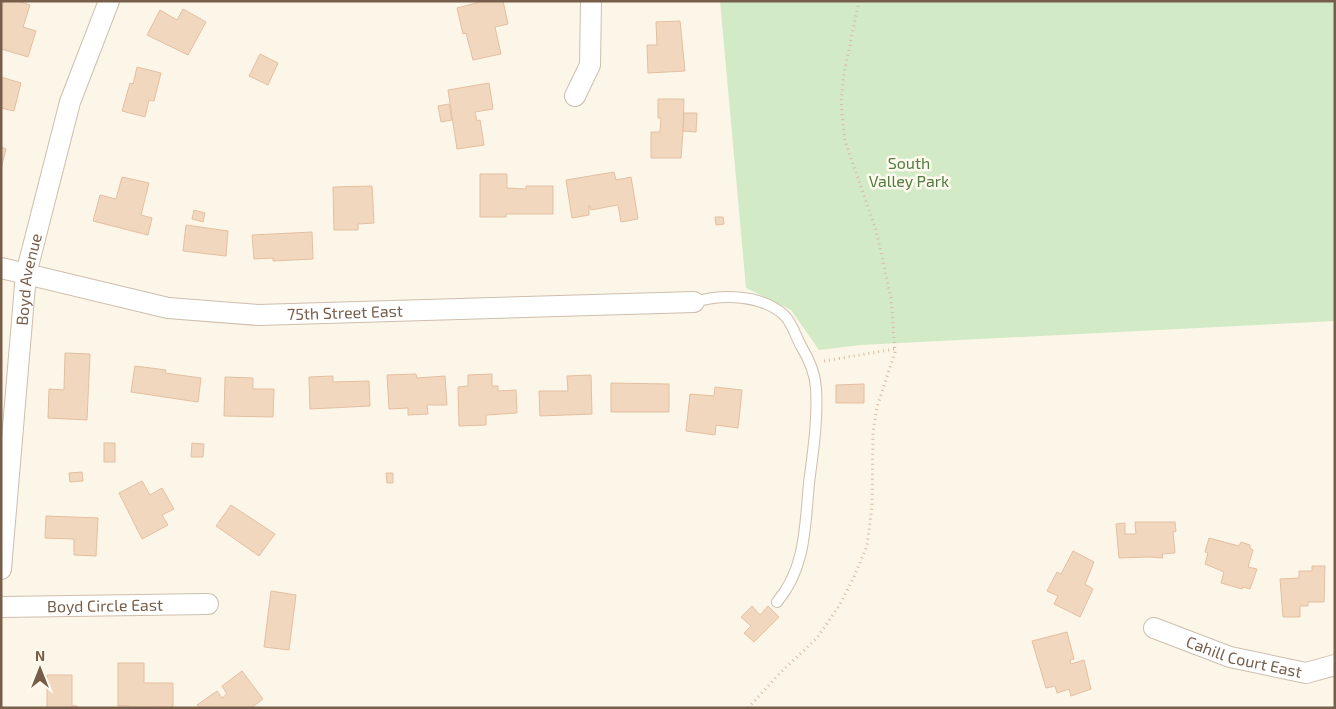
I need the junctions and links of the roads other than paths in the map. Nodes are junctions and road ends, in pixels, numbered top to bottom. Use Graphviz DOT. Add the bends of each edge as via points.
graph roads {
  1 [pos="109,1"];
  2 [pos="590,1"];
  3 [pos="575,96"];
  4 [pos="1,268"];
  5 [pos="26,274"];
  6 [pos="694,302"];
  7 [pos="1,569"];
  8 [pos="777,602"];
  9 [pos="208,604"];
  10 [pos="1,607"];
  11 [pos="1154,628"];
  12 [pos="1335,665"];
  1 -- 5 [label="street, Boyd Avenue" via="70,102"];
  2 -- 3 [label="street" via="590,66"];
  4 -- 5 [label="street, 75th Street East"];
  5 -- 6 [label="street, 75th Street East" via="168,308 258,315"];
  5 -- 7 [label="street, Boyd Avenue"];
  6 -- 8 [label="lane" via="730,296 770,305 786,317 811,364 817,416 802,549 796,573"];
  9 -- 10 [label="street, Boyd Circle East"];
  11 -- 12 [label="street, Cahill Court East" via="1230,657 1306,673"];
}
